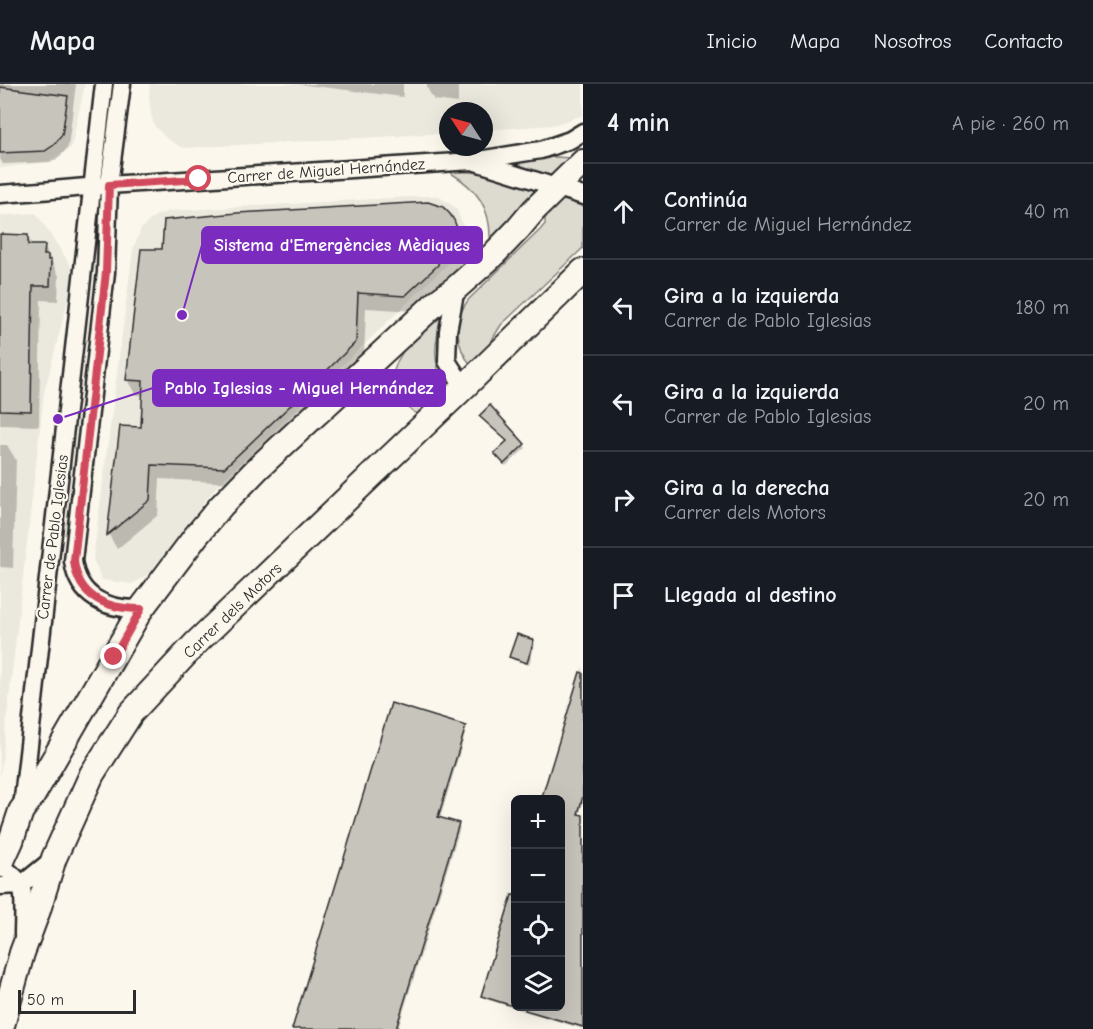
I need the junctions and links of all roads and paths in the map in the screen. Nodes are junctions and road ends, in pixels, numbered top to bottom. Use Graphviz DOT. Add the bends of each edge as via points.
graph roads {
  1 [pos="104,84"];
  2 [pos="122,84"];
  3 [pos="583,132"];
  4 [pos="541,150"];
  5 [pos="583,157"];
  6 [pos="472,161"];
  7 [pos="583,162"];
  8 [pos="109,185"];
  9 [pos="91,187"];
  10 [pos="556,188"];
  11 [pos="0,194"];
  12 [pos="583,196"];
  13 [pos="583,271"];
  14 [pos="456,288"];
  15 [pos="464,387"];
  16 [pos="141,609"];
  17 [pos="21,811"];
  18 [pos="54,858"];
  19 [pos="0,865"];
  20 [pos="21,885"];
  21 [pos="0,886"];
  22 [pos="22,953"];
  23 [pos="1,1029"];
  1 -- 9 [label="street, Carrer de Pablo Iglesias"];
  2 -- 8 [label="street, Carrer de Pablo Iglesias"];
  3 -- 4 [label="street, Carrer de Miguel Hernández"];
  4 -- 5 [label="street, Carrer de Miguel Hernández"];
  4 -- 6 [label="street, Carrer de Miguel Hernández"];
  6 -- 8 [label="street, Carrer de Miguel Hernández"];
  6 -- 10 [label="street, Carrer de Miguel Hernández"];
  7 -- 10 [label="street"];
  8 -- 9 [label="street, Carrer de Miguel Hernández"];
  8 -- 16 [label="street, Carrer de Pablo Iglesias" via="106,272 74,568 93,597 114,608"];
  9 -- 11 [label="street, Carrer de Miguel Hernández"];
  9 -- 17 [label="street, Carrer de Pablo Iglesias"];
  10 -- 12 [label="street, Carrer de Miguel Hernández"];
  10 -- 14 [label="street"];
  13 -- 15 [label="street, Carrer dels Motors"];
  14 -- 15 [label="street" via="447,331 447,361"];
  14 -- 16 [label="street" via="259,467 196,536"];
  15 -- 18 [label="street, Carrer dels Motors" via="196,643 130,713 92,774"];
  16 -- 17 [label="street"];
  17 -- 19 [label="street"];
  18 -- 20 [label="street"];
  18 -- 22 [label="street, Carrer dels Motors"];
  19 -- 20 [label="street"];
  20 -- 21 [label="street"];
  20 -- 22 [label="street"];
  22 -- 23 [label="street, Carrer dels Motors"];
}
